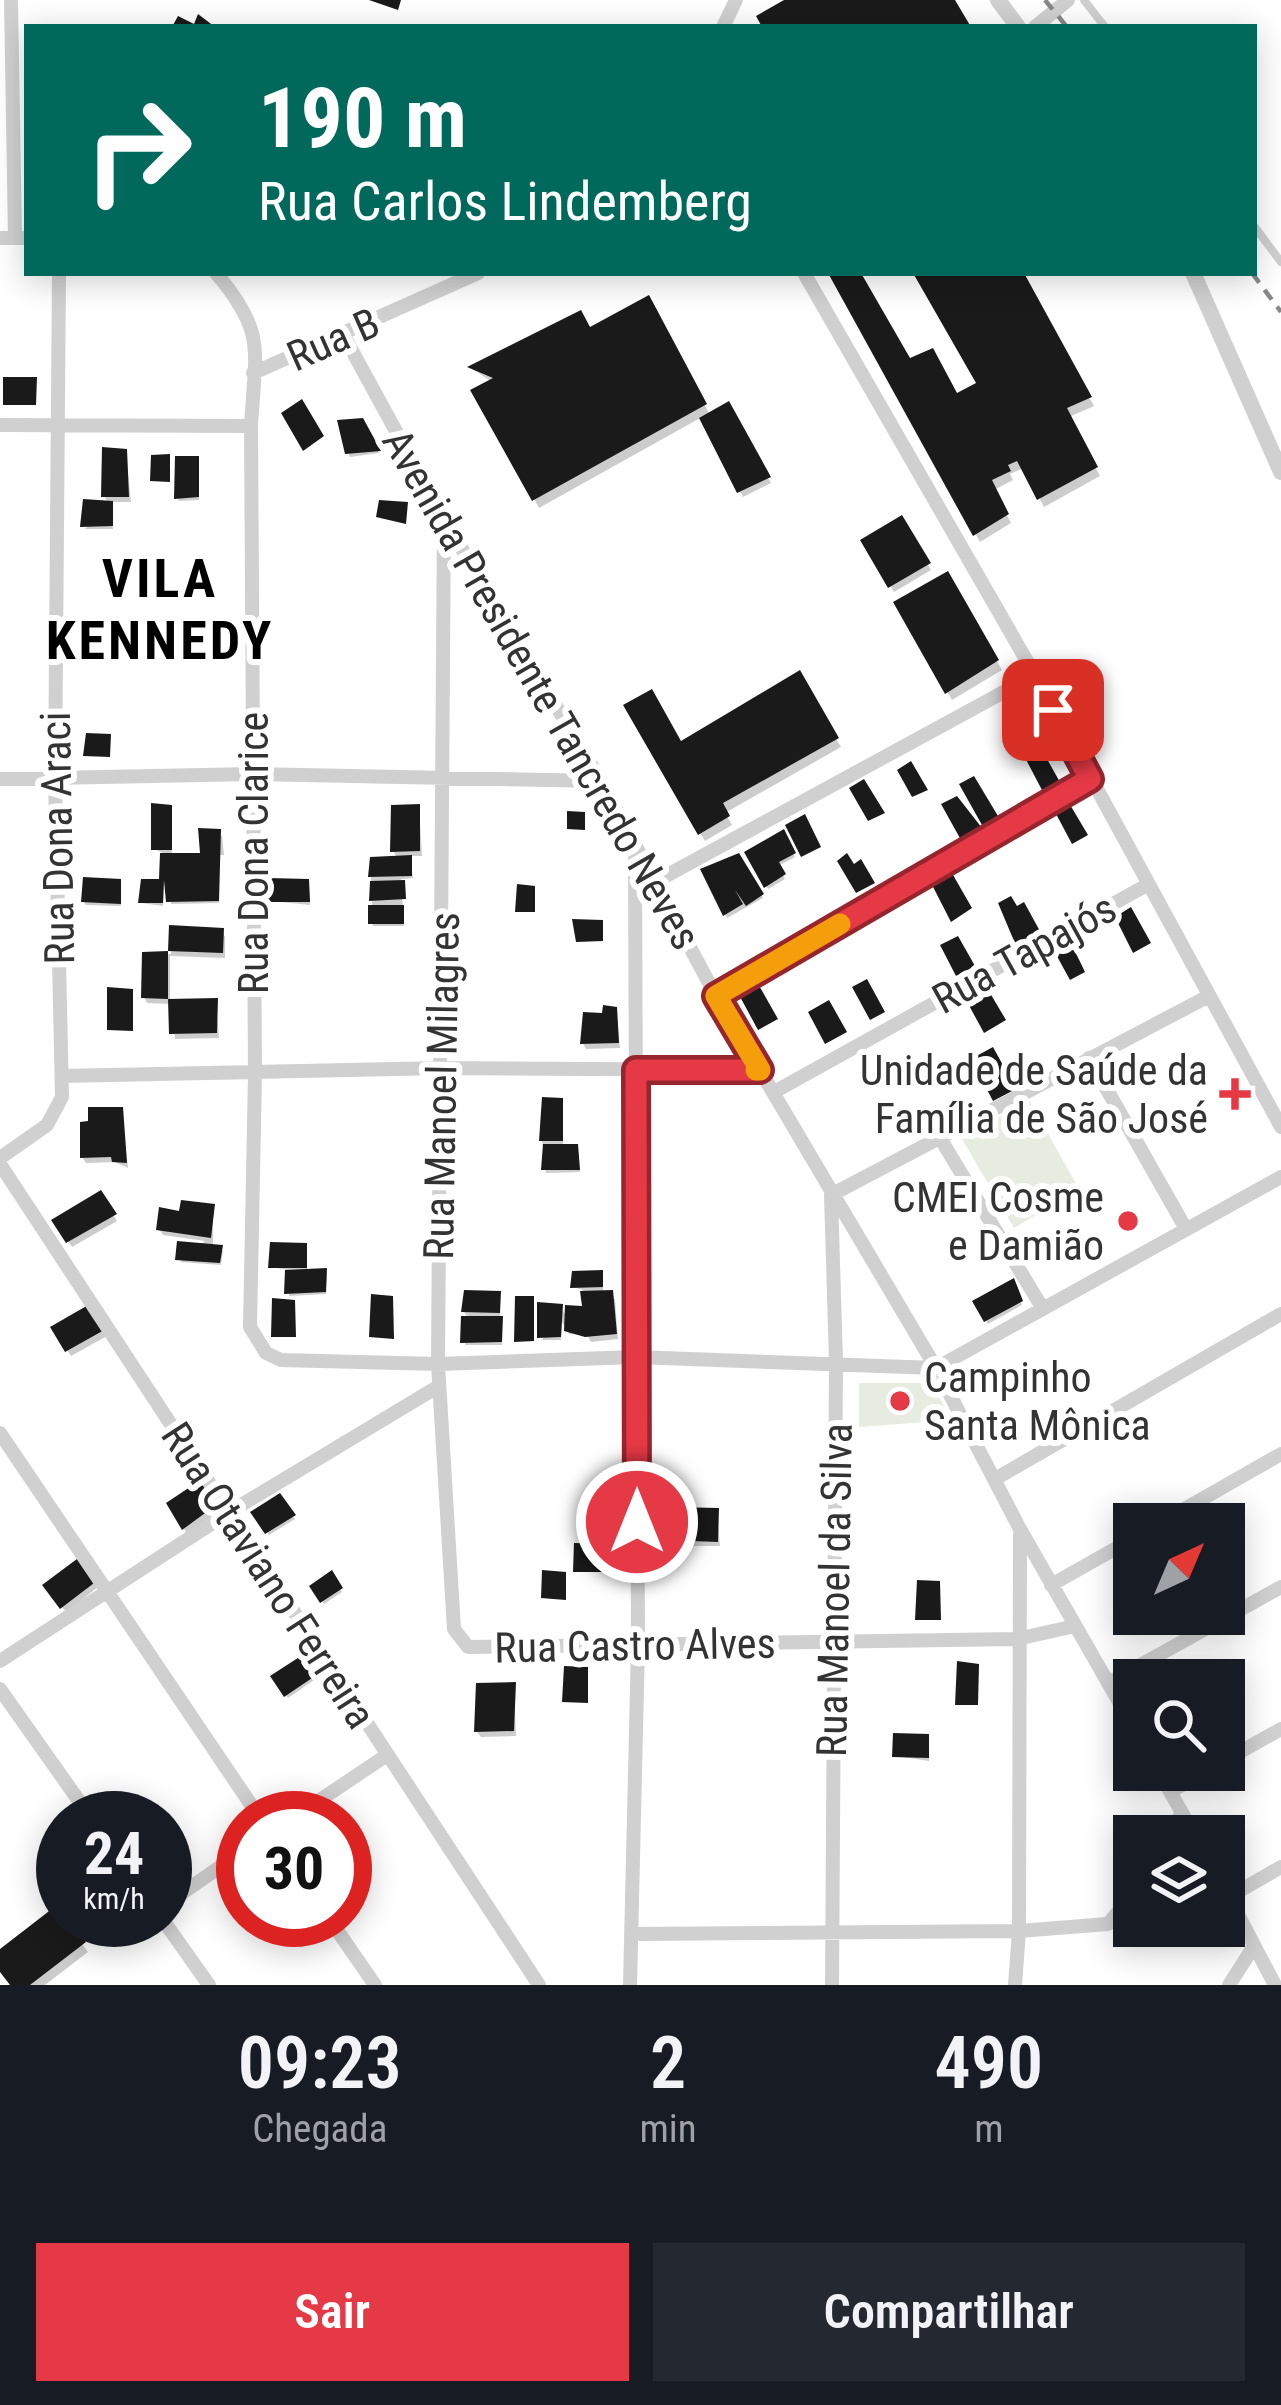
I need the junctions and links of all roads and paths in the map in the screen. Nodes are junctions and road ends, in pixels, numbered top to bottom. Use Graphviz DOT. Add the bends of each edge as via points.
graph roads {
  1 [pos="11,0"];
  2 [pos="1068,0"];
  3 [pos="1084,0"];
  4 [pos="1039,24"];
  5 [pos="1103,24"];
  6 [pos="1257,230"];
  7 [pos="14,238"];
  8 [pos="1281,262"];
  9 [pos="59,276"];
  10 [pos="218,276"];
  11 [pos="472,276"];
  12 [pos="806,276"];
  13 [pos="1194,276"];
  14 [pos="344,336"];
  15 [pos="254,373"];
  16 [pos="56,424"];
  17 [pos="0,425"];
  18 [pos="250,426"];
  19 [pos="1281,472"];
  20 [pos="444,519"];
  21 [pos="1035,675"];
  22 [pos="253,774"];
  23 [pos="443,776"];
  24 [pos="0,779"];
  25 [pos="55,779"];
  26 [pos="1090,779"];
  27 [pos="601,781"];
  28 [pos="635,850"];
  29 [pos="653,883"];
  30 [pos="1147,885"];
  31 [pos="716,996"];
  32 [pos="1208,997"];
  33 [pos="1089,1058"];
  34 [pos="442,1068"];
  35 [pos="636,1070"];
  36 [pos="760,1070"];
  37 [pos="255,1074"];
  38 [pos="62,1076"];
  39 [pos="774,1092"];
  40 [pos="1281,1127"];
  41 [pos="940,1138"];
  42 [pos="0,1161"];
  43 [pos="1281,1177"];
  44 [pos="831,1195"];
  45 [pos="1186,1229"];
  46 [pos="1043,1309"];
  47 [pos="1281,1314"];
  48 [pos="635,1357"];
  49 [pos="836,1361"];
  50 [pos="438,1364"];
  51 [pos="936,1368"];
  52 [pos="439,1386"];
  53 [pos="0,1433"];
  54 [pos="1281,1454"];
  55 [pos="994,1480"];
  56 [pos="1195,1503"];
  57 [pos="228,1513"];
  58 [pos="1020,1529"];
  59 [pos="1113,1550"];
  60 [pos="1051,1585"];
  61 [pos="1281,1587"];
  62 [pos="107,1590"];
  63 [pos="1075,1626"];
  64 [pos="1017,1640"];
  65 [pos="833,1643"];
  66 [pos="638,1646"];
  67 [pos="468,1647"];
  68 [pos="0,1661"];
  69 [pos="1108,1683"];
  70 [pos="0,1689"];
  71 [pos="1113,1692"];
  72 [pos="1281,1729"];
  73 [pos="1245,1749"];
  74 [pos="388,1755"];
  75 [pos="72,1791"];
  76 [pos="242,1791"];
  77 [pos="333,1791"];
  78 [pos="1171,1791"];
  79 [pos="1182,1813"];
  80 [pos="1281,1868"];
  81 [pos="1245,1884"];
  82 [pos="1113,1918"];
  83 [pos="1245,1929"];
  84 [pos="1019,1930"];
  85 [pos="831,1932"];
  86 [pos="633,1934"];
  87 [pos="1254,1946"];
  88 [pos="182,1947"];
  89 [pos="348,1947"];
  90 [pos="209,1985"];
  91 [pos="374,1985"];
  92 [pos="539,1985"];
  93 [pos="630,1985"];
  94 [pos="832,1985"];
  95 [pos="1016,1985"];
  96 [pos="1229,1985"];
  97 [pos="1275,1985"];
  1 -- 7 [label="street"];
  2 -- 4 [label="street"];
  3 -- 5 [label="lane"];
  6 -- 8 [label="lane"];
  9 -- 16 [label="street, Rua Dona Araci"];
  10 -- 15 [label="street, Rua Dona Clarice" via="252,321"];
  11 -- 14 [label="street, Rua B"];
  12 -- 21 [label="street"];
  13 -- 19 [label="street"];
  14 -- 15 [label="street, Rua B"];
  14 -- 20 [label="street, Avenida Presidente Tancredo Neves"];
  15 -- 18 [label="street, Rua Dona Clarice"];
  16 -- 17 [label="street"];
  16 -- 18 [label="street"];
  16 -- 25 [label="street, Rua Dona Araci"];
  18 -- 22 [label="street, Rua Dona Clarice"];
  20 -- 23 [label="street, Rua Manoel Milagres"];
  20 -- 27 [label="street, Avenida Presidente Tancredo Neves"];
  21 -- 26 [label="street"];
  21 -- 29 [label="street"];
  22 -- 23 [label="street"];
  22 -- 25 [label="street"];
  22 -- 37 [label="street, Rua Dona Clarice"];
  23 -- 27 [label="street"];
  23 -- 34 [label="street, Rua Manoel Milagres"];
  24 -- 25 [label="street"];
  25 -- 38 [label="street, Rua Dona Araci"];
  26 -- 30 [label="street"];
  26 -- 31 [label="street"];
  27 -- 28 [label="street, Avenida Presidente Tancredo Neves"];
  28 -- 29 [label="street, Avenida Presidente Tancredo Neves"];
  28 -- 35 [label="street"];
  29 -- 31 [label="street, Avenida Presidente Tancredo Neves"];
  30 -- 32 [label="street"];
  30 -- 39 [label="street, Rua Tapajós"];
  31 -- 36 [label="street, Avenida Presidente Tancredo Neves"];
  32 -- 33 [label="street"];
  32 -- 40 [label="street"];
  33 -- 41 [label="street"];
  33 -- 45 [label="street"];
  34 -- 35 [label="street"];
  34 -- 37 [label="street"];
  34 -- 50 [label="street, Rua Manoel Milagres"];
  35 -- 36 [label="street"];
  35 -- 48 [label="street"];
  36 -- 39 [label="street, Avenida Presidente Tancredo Neves"];
  37 -- 38 [label="street"];
  37 -- 50 [label="street, Rua Dona Clarice" via="250,1327 266,1353 281,1360"];
  38 -- 42 [label="street, Rua Dona Araci" via="58,1114"];
  39 -- 44 [label="street, Avenida Presidente Tancredo Neves"];
  41 -- 44 [label="street"];
  41 -- 46 [label="street"];
  42 -- 57 [label="street, Rua Otaviano Ferreira"];
  43 -- 45 [label="street"];
  44 -- 49 [label="street, Rua Manoel da Silva"];
  44 -- 51 [label="street, Avenida Presidente Tancredo Neves"];
  45 -- 46 [label="street"];
  46 -- 51 [label="street"];
  47 -- 55 [label="street"];
  48 -- 49 [label="street"];
  48 -- 50 [label="street"];
  48 -- 66 [label="street"];
  49 -- 51 [label="street"];
  49 -- 65 [label="street, Rua Manoel da Silva"];
  50 -- 52 [label="street, Rua Manoel Milagres"];
  51 -- 55 [label="street, Avenida Presidente Tancredo Neves"];
  52 -- 57 [label="street"];
  52 -- 67 [label="street, Rua Manoel Milagres" via="449,1617"];
  53 -- 62 [label="street"];
  54 -- 56 [label="street"];
  55 -- 58 [label="street, Avenida Presidente Tancredo Neves"];
  57 -- 62 [label="street"];
  57 -- 74 [label="street, Rua Otaviano Ferreira"];
  58 -- 60 [label="street, Avenida Presidente Tancredo Neves"];
  58 -- 64 [label="street"];
  59 -- 60 [label="street"];
  60 -- 63 [label="street, Avenida Presidente Tancredo Neves"];
  61 -- 69 [label="street"];
  62 -- 68 [label="street"];
  62 -- 76 [label="street"];
  63 -- 64 [label="street, Rua Castro Alves"];
  63 -- 69 [label="street, Avenida Presidente Tancredo Neves"];
  64 -- 65 [label="street, Rua Castro Alves"];
  64 -- 84 [label="street"];
  65 -- 66 [label="street, Rua Castro Alves"];
  65 -- 85 [label="street, Rua Manoel da Silva"];
  66 -- 67 [label="street, Rua Castro Alves"];
  66 -- 86 [label="street"];
  69 -- 71 [label="street, Avenida Presidente Tancredo Neves"];
  70 -- 75 [label="street"];
  72 -- 73 [label="street"];
  74 -- 77 [label="street"];
  74 -- 92 [label="street, Rua Otaviano Ferreira"];
  78 -- 79 [label="street"];
  80 -- 81 [label="street"];
  82 -- 84 [label="street"];
  83 -- 87 [label="street"];
  84 -- 85 [label="street"];
  84 -- 95 [label="street"];
  85 -- 86 [label="street"];
  85 -- 94 [label="street, Rua Manoel da Silva"];
  86 -- 93 [label="street"];
  87 -- 96 [label="street"];
  87 -- 97 [label="street"];
  88 -- 90 [label="street"];
  89 -- 91 [label="street"];
}
